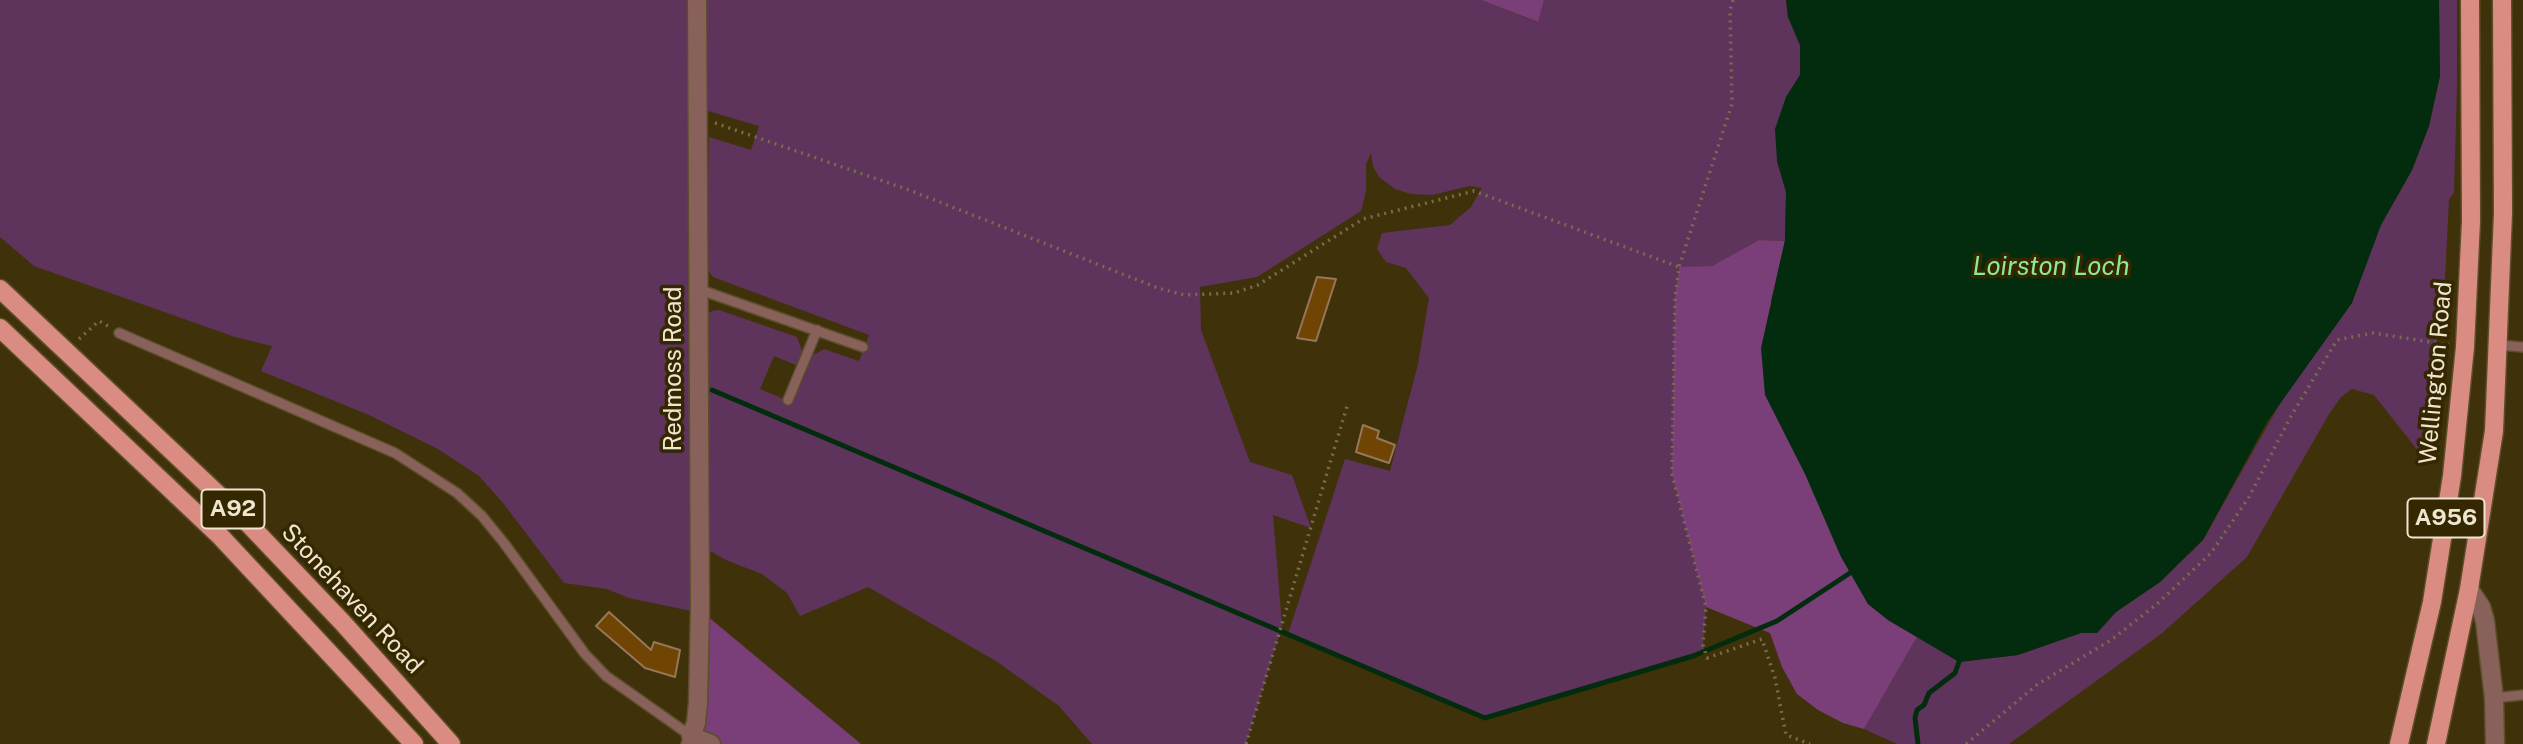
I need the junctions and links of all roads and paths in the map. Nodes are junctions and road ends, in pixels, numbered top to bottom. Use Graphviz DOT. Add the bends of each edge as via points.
graph roads {
  1 [pos="696,0"];
  2 [pos="1733,0"];
  3 [pos="2470,0"];
  4 [pos="2502,0"];
  5 [pos="696,116"];
  6 [pos="1679,267"];
  7 [pos="0,289"];
  8 [pos="698,289"];
  9 [pos="0,328"];
  10 [pos="817,330"];
  11 [pos="119,333"];
  12 [pos="2498,345"];
  13 [pos="2523,346"];
  14 [pos="863,347"];
  15 [pos="2465,347"];
  16 [pos="67,351"];
  17 [pos="788,400"];
  18 [pos="1348,403"];
  19 [pos="2469,589"];
  20 [pos="2523,695"];
  21 [pos="2494,698"];
  22 [pos="689,740"];
  23 [pos="414,744"];
  24 [pos="451,744"];
  25 [pos="712,744"];
  26 [pos="1247,744"];
  27 [pos="1810,744"];
  28 [pos="1966,744"];
  29 [pos="2399,744"];
  30 [pos="2436,744"];
  31 [pos="2495,744"];
  1 -- 5 [label="street, Redmoss Road"];
  2 -- 6 [label="path" via="1732,104"];
  3 -- 15 [label="main road, Wellington Road / A956" via="2471,221"];
  4 -- 12 [label="main road, A956" via="2504,165"];
  5 -- 6 [label="path" via="909,190 1184,295 1234,292 1258,285 1363,219 1474,191"];
  5 -- 8 [label="street, Redmoss Road"];
  6 -- 27 [label="path" via="1672,474 1706,607 1703,645 1707,658 1762,639 1786,736"];
  7 -- 16 [label="main road, Stonehaven Road / A92"];
  8 -- 10 [label="lane"];
  8 -- 22 [label="street, Redmoss Road" via="700,610 698,703"];
  9 -- 23 [label="main road, A92" via="221,537"];
  10 -- 14 [label="lane"];
  10 -- 17 [label="lane"];
  11 -- 16 [label="path" via="99,321"];
  11 -- 22 [label="lane" via="395,453 457,493 489,525 585,654 606,676"];
  12 -- 13 [label="lane"];
  12 -- 19 [label="main road, A956" via="2494,430"];
  15 -- 28 [label="path" via="2372,333 2337,340 2249,497 2211,553 2111,640 2038,684"];
  15 -- 29 [label="main road, Wellington Road / A956" via="2434,590"];
  16 -- 24 [label="main road, Stonehaven Road / A92" via="243,518"];
  18 -- 26 [label="path"];
  19 -- 21 [label="street" via="2485,621"];
  19 -- 30 [label="main road, A956"];
  20 -- 21 [label="lane"];
  21 -- 31 [label="street"];
  22 -- 25 [label="street"];
}
